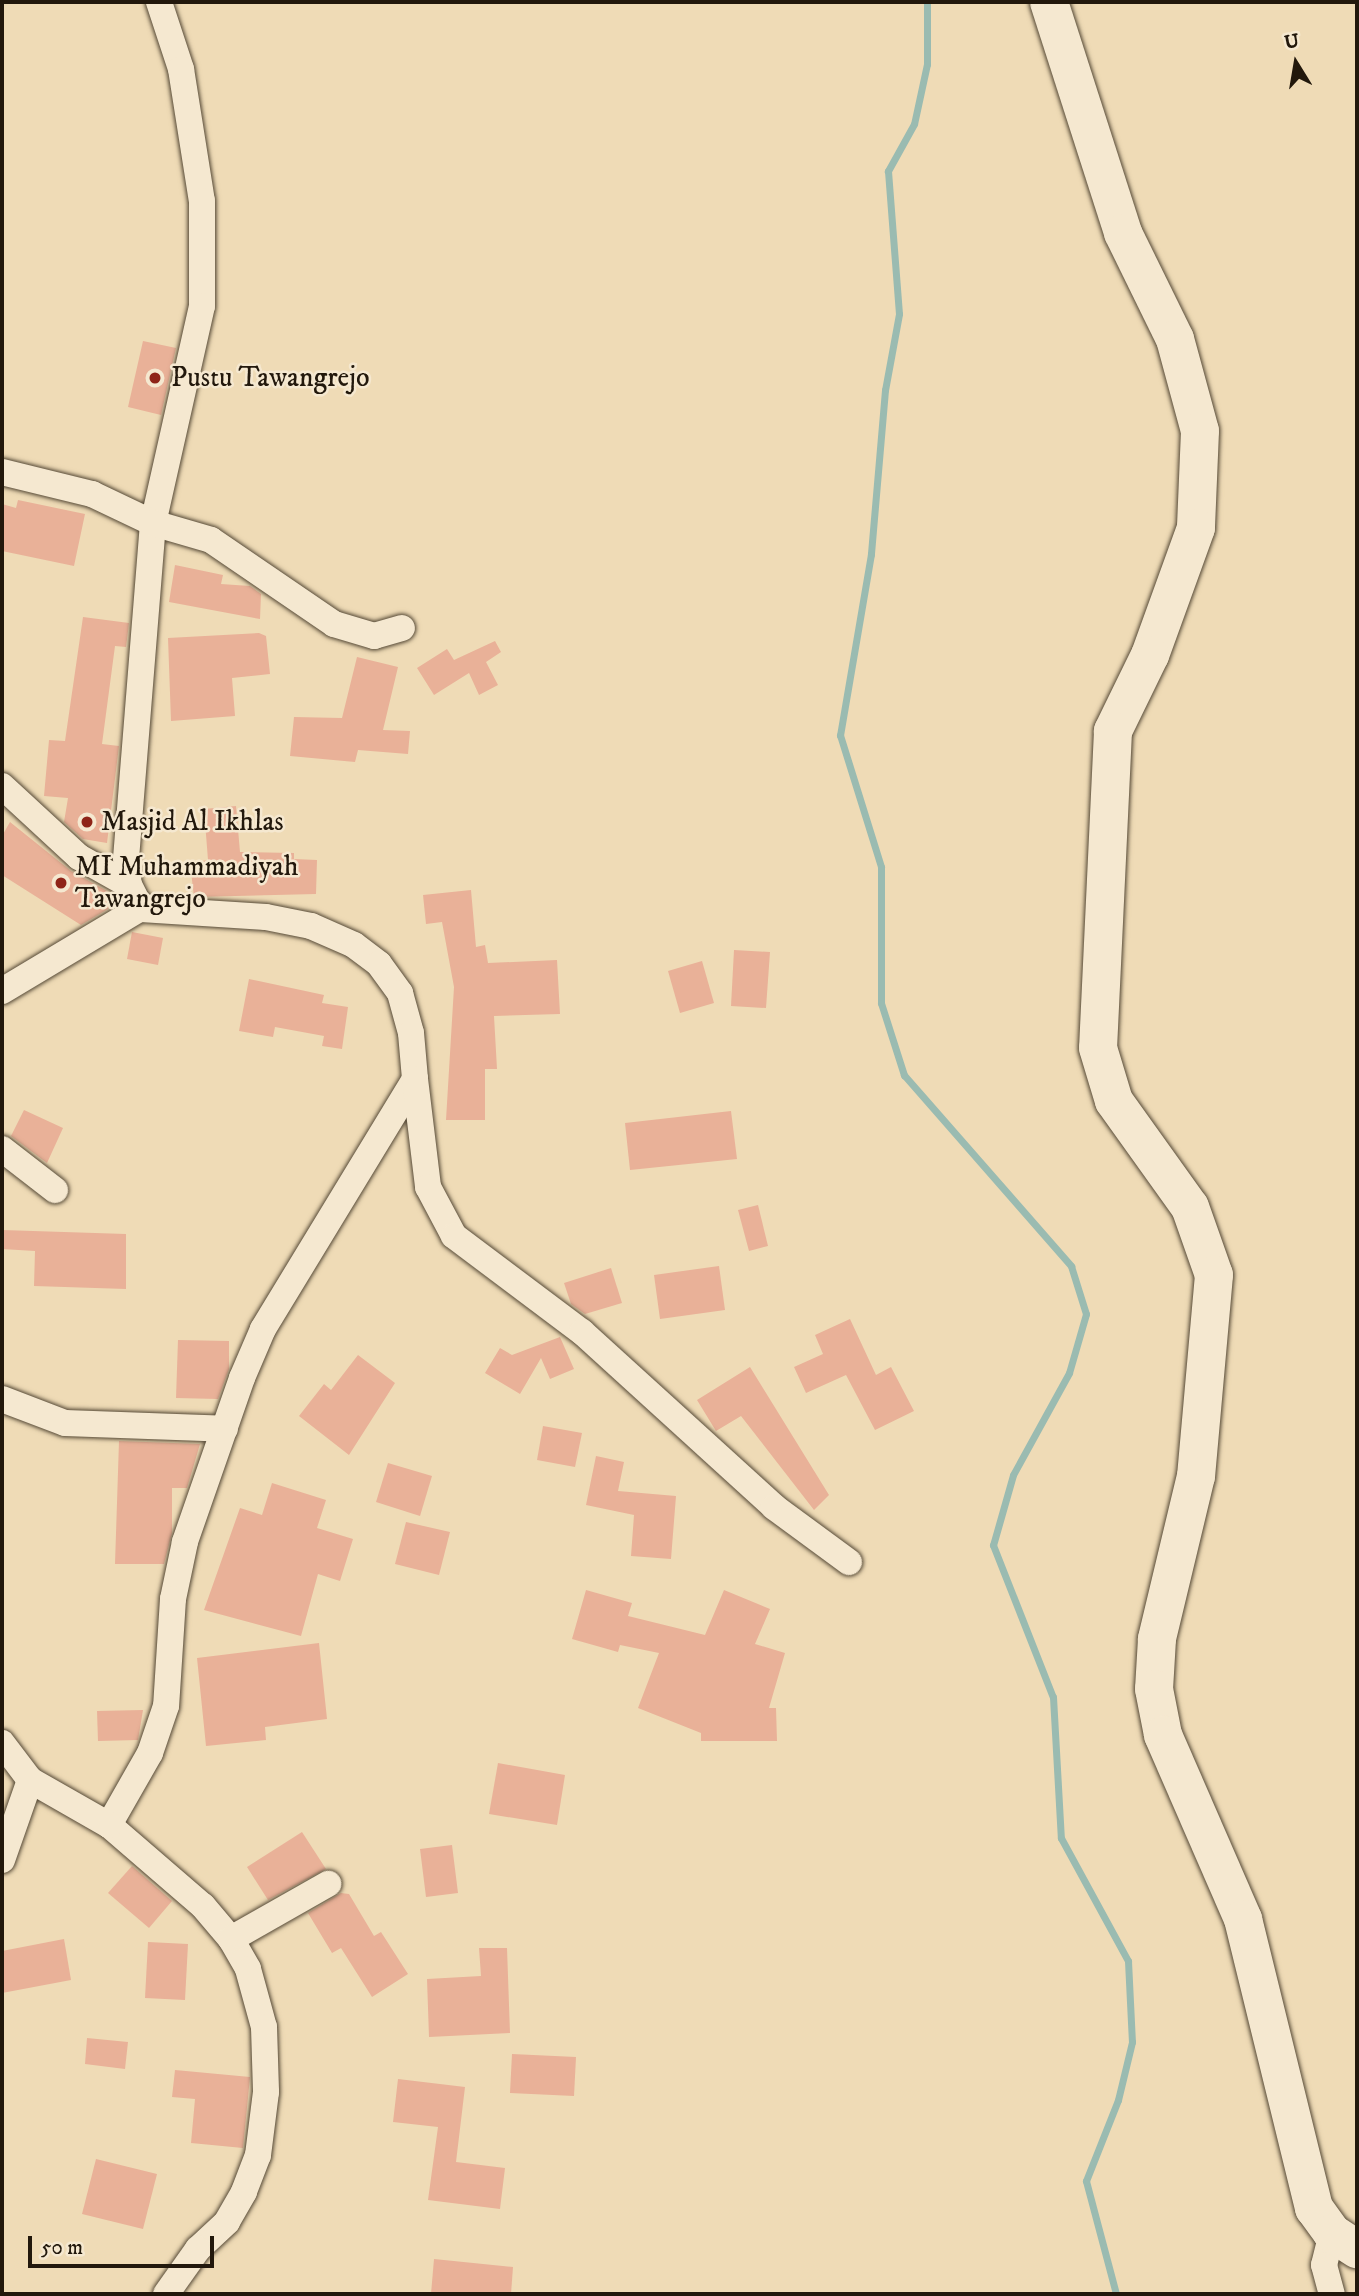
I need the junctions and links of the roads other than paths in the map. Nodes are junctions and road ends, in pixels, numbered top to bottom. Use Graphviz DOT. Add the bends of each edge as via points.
graph roads {
  1 [pos="159,2"];
  2 [pos="1049,2"];
  3 [pos="2,472"];
  4 [pos="153,523"];
  5 [pos="402,628"];
  6 [pos="2,786"];
  7 [pos="137,895"];
  8 [pos="2,991"];
  9 [pos="415,1079"];
  10 [pos="2,1149"];
  11 [pos="55,1190"];
  12 [pos="2,1399"];
  13 [pos="225,1429"];
  14 [pos="849,1562"];
  15 [pos="2,1743"];
  16 [pos="30,1780"];
  17 [pos="109,1825"];
  18 [pos="2,1860"];
  19 [pos="328,1884"];
  20 [pos="231,1939"];
  21 [pos="1344,2241"];
  22 [pos="166,2294"];
  23 [pos="1332,2294"];
  1 -- 4 [label="street" via="181,69 202,201 202,306"];
  2 -- 21 [label="main road" via="1123,233 1175,338 1200,431 1195,528 1150,654 1113,731 1098,1048 1114,1101 1190,1207 1214,1275 1196,1476 1157,1639 1154,1689 1163,1735 1243,1919 1300,2166 1314,2208"];
  3 -- 4 [label="street" via="92,494"];
  4 -- 5 [label="street" via="220,545 334,624 374,636"];
  4 -- 7 [label="street" via="126,858"];
  6 -- 7 [label="street" via="79,857"];
  7 -- 8 [label="street"];
  7 -- 9 [label="street" via="311,926 354,945 379,964 400,993 411,1033"];
  9 -- 13 [label="street" via="263,1329"];
  9 -- 14 [label="street" via="428,1187 454,1236 582,1332 774,1507"];
  10 -- 11 [label="street"];
  12 -- 13 [label="street" via="65,1423"];
  13 -- 17 [label="street" via="185,1542 173,1599 166,1706 150,1754"];
  15 -- 16 [label="street"];
  16 -- 17 [label="street"];
  16 -- 18 [label="street"];
  17 -- 20 [label="street" via="203,1906"];
  19 -- 20 [label="street"];
  20 -- 22 [label="street" via="248,1969 264,2027 266,2092 258,2155 227,2222 198,2249"];
  21 -- 23 [label="street" via="1324,2265"];
}
